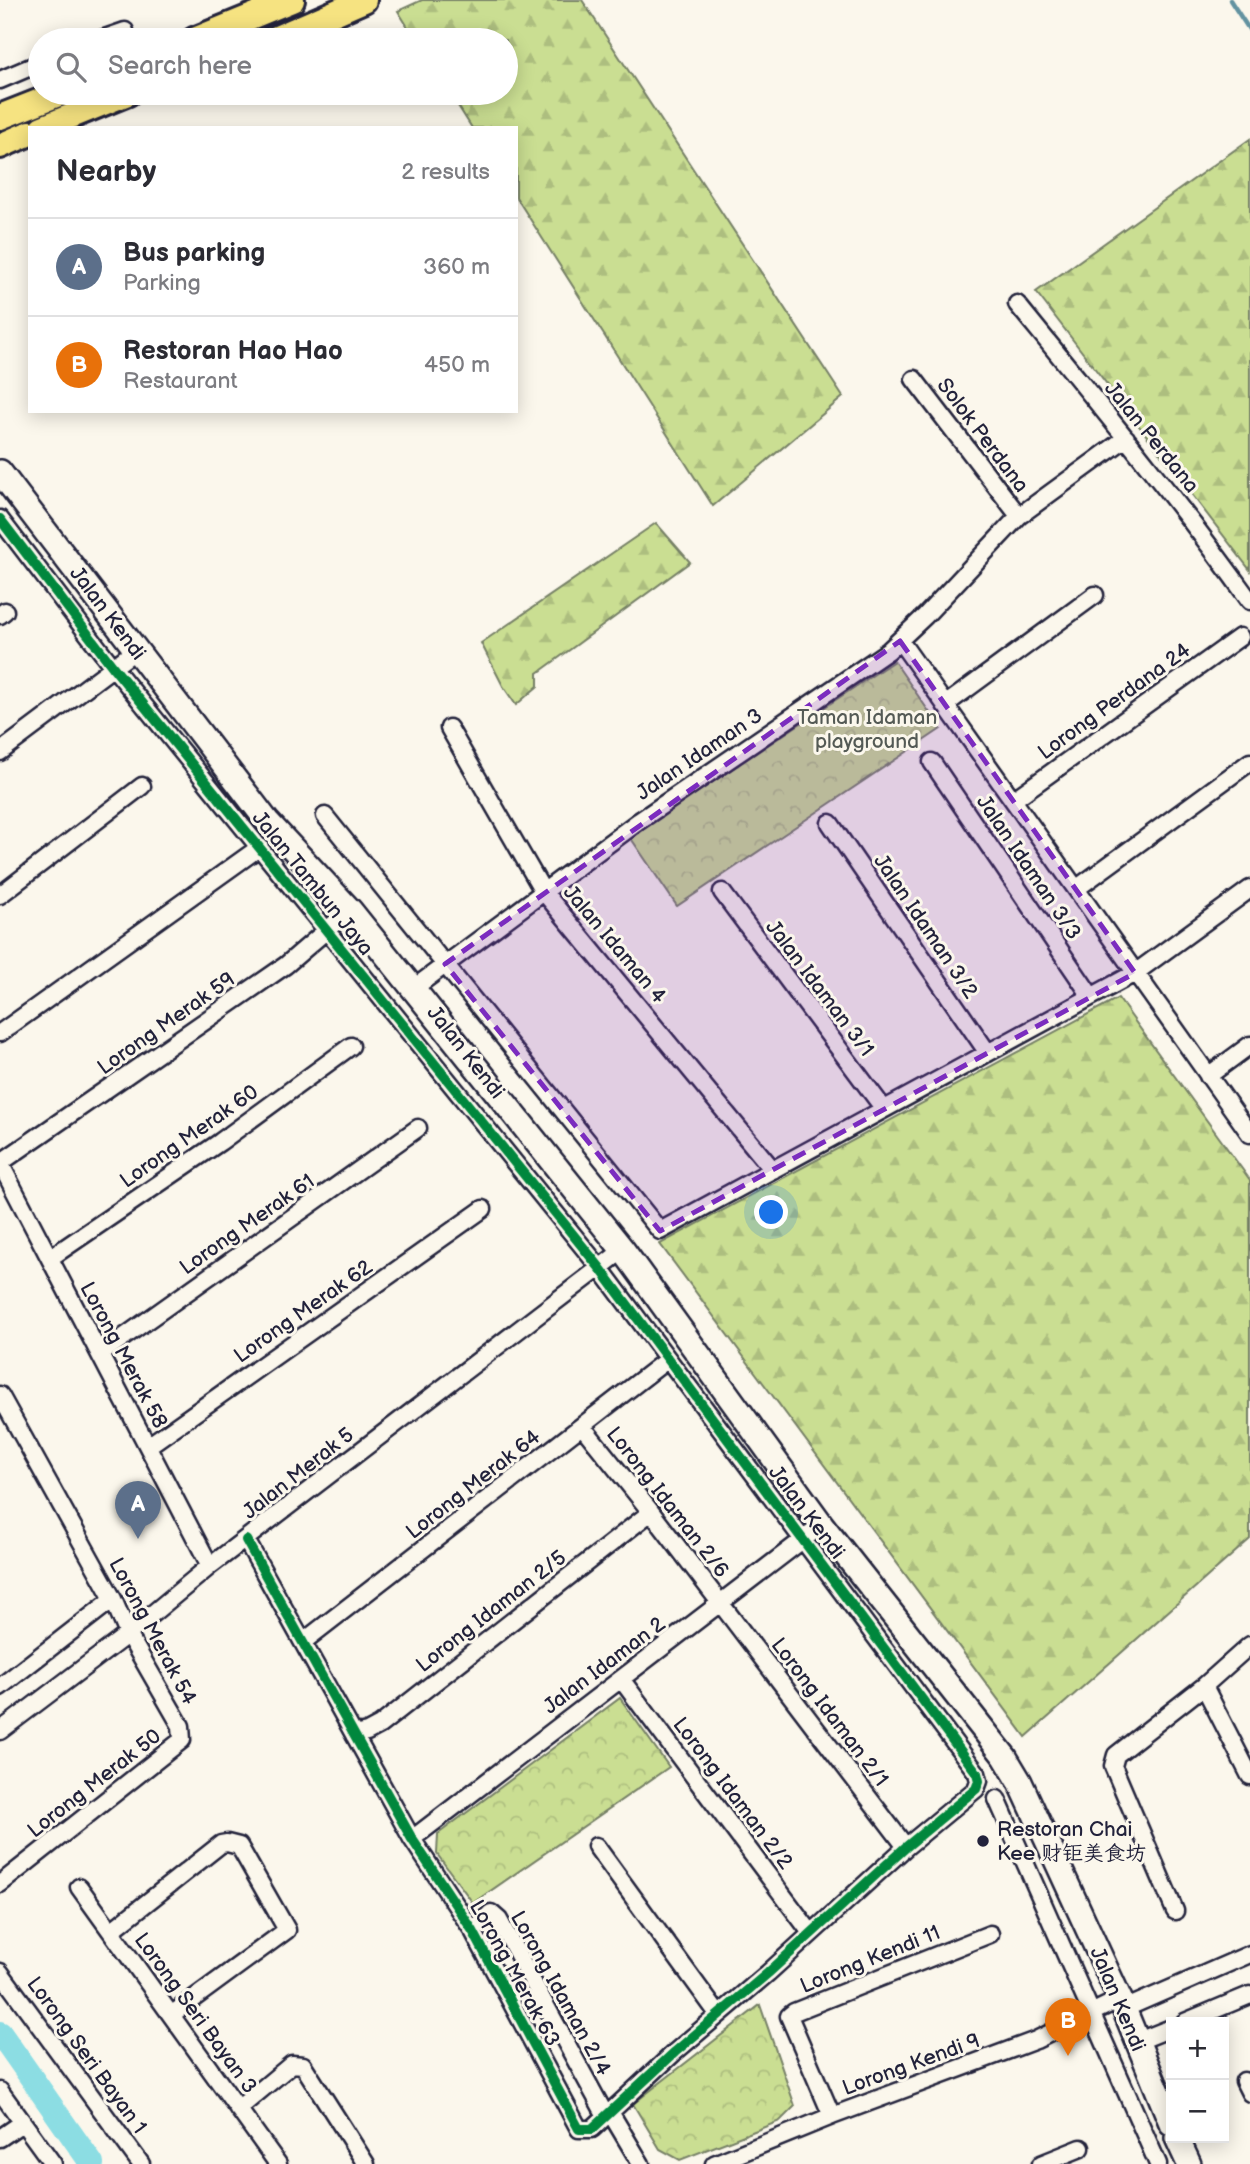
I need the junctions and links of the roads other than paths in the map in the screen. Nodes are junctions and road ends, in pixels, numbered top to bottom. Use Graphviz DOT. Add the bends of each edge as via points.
graph roads {
  1 [pos="292,0"];
  2 [pos="364,0"];
  3 [pos="223,28"];
  4 [pos="300,28"];
  5 [pos="28,67"];
  6 [pos="0,80"];
  7 [pos="30,105"];
  8 [pos="99,105"];
  9 [pos="0,117"];
  10 [pos="47,126"];
  11 [pos="28,134"];
  12 [pos="0,146"];
  13 [pos="1017,304"];
  14 [pos="914,379"];
  15 [pos="1126,438"];
  16 [pos="0,472"];
  17 [pos="1019,516"];
  18 [pos="0,519"];
  19 [pos="1095,595"];
  20 [pos="1250,601"];
  21 [pos="1240,637"];
  22 [pos="900,641"];
  23 [pos="136,650"];
  24 [pos="113,667"];
  25 [pos="945,705"];
  26 [pos="449,728"];
  27 [pos="0,752"];
  28 [pos="932,762"];
  29 [pos="1250,762"];
  30 [pos="142,786"];
  31 [pos="1013,800"];
  32 [pos="325,816"];
  33 [pos="830,823"];
  34 [pos="260,847"];
  35 [pos="1076,889"];
  36 [pos="1250,889"];
  37 [pos="543,891"];
  38 [pos="722,892"];
  39 [pos="0,895"];
  40 [pos="350,910"];
  41 [pos="326,932"];
  42 [pos="445,964"];
  43 [pos="1135,973"];
  44 [pos="415,988"];
  45 [pos="1091,996"];
  46 [pos="0,1033"];
  47 [pos="1250,1045"];
  48 [pos="351,1046"];
  49 [pos="988,1053"];
  50 [pos="1208,1076"];
  51 [pos="884,1109"];
  52 [pos="418,1128"];
  53 [pos="1250,1134"];
  54 [pos="0,1163"];
  55 [pos="773,1170"];
  56 [pos="483,1209"];
  57 [pos="623,1250"];
  58 [pos="50,1258"];
  59 [pos="600,1268"];
  60 [pos="100,1354"];
  61 [pos="668,1359"];
  62 [pos="0,1395"];
  63 [pos="582,1426"];
  64 [pos="148,1446"];
  65 [pos="651,1512"];
  66 [pos="822,1525"];
  67 [pos="246,1540"];
  68 [pos="803,1540"];
  69 [pos="210,1566"];
  70 [pos="113,1599"];
  71 [pos="720,1603"];
  72 [pos="128,1634"];
  73 [pos="303,1642"];
  74 [pos="1250,1645"];
  75 [pos="621,1679"];
  76 [pos="1204,1686"];
  77 [pos="0,1687"];
  78 [pos="0,1731"];
  79 [pos="354,1735"];
  80 [pos="182,1740"];
  81 [pos="1250,1776"];
  82 [pos="997,1800"];
  83 [pos="412,1839"];
  84 [pos="596,1846"];
  85 [pos="906,1847"];
  86 [pos="0,1884"];
  87 [pos="79,1887"];
  88 [pos="1175,1912"];
  89 [pos="111,1931"];
  90 [pos="473,1931"];
  91 [pos="811,1933"];
  92 [pos="990,1934"];
  93 [pos="1250,1954"];
  94 [pos="0,1972"];
  95 [pos="1250,1996"];
  96 [pos="1122,2004"];
  97 [pos="718,2014"];
  98 [pos="171,2015"];
  99 [pos="1091,2015"];
  100 [pos="1198,2017"];
  101 [pos="1166,2030"];
  102 [pos="1136,2042"];
  103 [pos="0,2091"];
  104 [pos="239,2109"];
  105 [pos="1166,2111"];
  106 [pos="608,2114"];
  107 [pos="832,2116"];
  108 [pos="22,2123"];
  109 [pos="0,2138"];
  110 [pos="1179,2143"];
  111 [pos="1081,2148"];
  112 [pos="53,2164"];
  113 [pos="141,2164"];
  114 [pos="278,2164"];
  115 [pos="366,2164"];
  116 [pos="642,2164"];
  117 [pos="714,2164"];
  118 [pos="1041,2164"];
  119 [pos="1158,2164"];
  120 [pos="1189,2164"];
  1 -- 3 [label="main road"];
  2 -- 4 [label="main road"];
  5 -- 6 [label="street"];
  7 -- 9 [label="main road"];
  8 -- 10 [label="main road"];
  11 -- 12 [label="main road"];
  13 -- 15 [label="street, Jalan Perdana"];
  14 -- 17 [label="street, Solok Perdana"];
  15 -- 17 [label="street, Jalan Idaman 3"];
  15 -- 20 [label="street, Jalan Perdana"];
  16 -- 23 [label="street, Jalan Kendi"];
  17 -- 22 [label="street, Jalan Idaman 3"];
  18 -- 24 [label="street, Jalan Tambun Jaya"];
  19 -- 25 [label="street"];
  21 -- 31 [label="street, Lorong Perdana 24"];
  22 -- 25 [label="street"];
  22 -- 37 [label="street, Jalan Idaman 3"];
  23 -- 24 [label="street"];
  23 -- 40 [label="street, Jalan Kendi" via="267,821"];
  24 -- 27 [label="street"];
  24 -- 34 [label="street, Jalan Tambun Jaya"];
  25 -- 31 [label="street"];
  26 -- 37 [label="street, Jalan Idaman 4"];
  28 -- 45 [label="street, Jalan Idaman 3/3"];
  29 -- 35 [label="street"];
  30 -- 39 [label="street"];
  31 -- 35 [label="street"];
  32 -- 42 [label="street, Jalan Kendi"];
  33 -- 49 [label="street, Jalan Idaman 3/2"];
  34 -- 41 [label="street, Jalan Tambun Jaya"];
  34 -- 46 [label="street"];
  35 -- 43 [label="street"];
  36 -- 43 [label="street"];
  37 -- 42 [label="street, Jalan Idaman 3"];
  37 -- 55 [label="street, Jalan Idaman 4"];
  38 -- 51 [label="street, Jalan Idaman 3/1"];
  40 -- 41 [label="street, Lorong Merak 59"];
  40 -- 44 [label="street, Jalan Kendi"];
  41 -- 54 [label="street, Lorong Merak 59" via="286,965"];
  41 -- 59 [label="street, Jalan Tambun Jaya"];
  42 -- 44 [label="street, Jalan Idaman 3"];
  42 -- 55 [label="street, Jalan Kendi" via="660,1231"];
  43 -- 45 [label="street"];
  43 -- 50 [label="street"];
  44 -- 57 [label="street, Jalan Kendi"];
  45 -- 49 [label="street"];
  47 -- 50 [label="street"];
  48 -- 58 [label="street, Lorong Merak 60"];
  49 -- 51 [label="street"];
  50 -- 53 [label="street"];
  51 -- 55 [label="street"];
  52 -- 60 [label="street, Lorong Merak 61"];
  54 -- 58 [label="street, Lorong Merak 58"];
  56 -- 64 [label="street, Lorong Merak 62"];
  57 -- 59 [label="street, Jalan Merak 5"];
  57 -- 66 [label="street, Jalan Kendi"];
  58 -- 60 [label="street, Lorong Merak 58"];
  59 -- 61 [label="street, Jalan Kendi"];
  59 -- 67 [label="street, Jalan Merak 5"];
  60 -- 64 [label="street, Lorong Merak 58"];
  61 -- 63 [label="street, Lorong Merak 64"];
  61 -- 68 [label="street, Jalan Kendi"];
  62 -- 70 [label="street, Lorong Merak 54"];
  63 -- 65 [label="street, Lorong Idaman 2/6"];
  63 -- 73 [label="street, Lorong Merak 64"];
  64 -- 69 [label="street, Lorong Merak 58"];
  65 -- 71 [label="street, Lorong Idaman 2/6"];
  65 -- 79 [label="street, Lorong Idaman 2/5" via="380,1726"];
  66 -- 68 [label="street, Jalan Idaman 2"];
  66 -- 96 [label="street, Jalan Kendi" via="1005,1757"];
  67 -- 69 [label="street, Jalan Merak 5"];
  67 -- 73 [label="street, Lorong Merak 63"];
  68 -- 71 [label="street, Jalan Idaman 2"];
  68 -- 85 [label="street, Jalan Kendi" via="977,1773 976,1789"];
  69 -- 72 [label="street, Jalan Merak 5"];
  70 -- 72 [label="street, Lorong Merak 54"];
  70 -- 77 [label="street"];
  71 -- 75 [label="street, Jalan Idaman 2"];
  71 -- 85 [label="street, Lorong Idaman 2/1"];
  72 -- 78 [label="street, Jalan Merak 5"];
  72 -- 80 [label="street, Lorong Merak 54" via="181,1726"];
  73 -- 79 [label="street, Lorong Merak 63"];
  74 -- 76 [label="street"];
  75 -- 83 [label="street, Jalan Idaman 2"];
  75 -- 91 [label="street, Lorong Idaman 2/2"];
  76 -- 81 [label="street"];
  76 -- 88 [label="street" via="1116,1755 1113,1766"];
  79 -- 83 [label="street, Lorong Merak 63"];
  80 -- 86 [label="street, Lorong Merak 50"];
  82 -- 99 [label="street, Jalan Kendi"];
  83 -- 90 [label="street, Lorong Merak 63"];
  84 -- 97 [label="street"];
  85 -- 91 [label="street"];
  87 -- 89 [label="street, Lorong Seri Bayan 3"];
  89 -- 98 [label="street, Lorong Seri Bayan 3"];
  89 -- 98 [label="street" via="220,1844 239,1846 287,1930"];
  90 -- 106 [label="street, Lorong Idaman 2/4" via="491,1913 499,1920"];
  90 -- 106 [label="street, Lorong Merak 63" via="579,2129 593,2129"];
  91 -- 97 [label="street"];
  92 -- 107 [label="street, Lorong Kendi 11" via="789,2016"];
  93 -- 96 [label="street, Lorong Kendi 9"];
  94 -- 113 [label="street, Lorong Seri Bayan 1"];
  95 -- 100 [label="street"];
  96 -- 99 [label="street, Lorong Kendi 9"];
  96 -- 102 [label="street, Jalan Kendi"];
  97 -- 106 [label="street"];
  98 -- 104 [label="street, Lorong Seri Bayan 3"];
  99 -- 107 [label="street, Lorong Kendi 9"];
  99 -- 119 [label="street, Jalan Kendi"];
  101 -- 102 [label="street"];
  102 -- 105 [label="street, Jalan Kendi"];
  103 -- 108 [label="street"];
  104 -- 114 [label="street, Lorong Seri Bayan 3"];
  104 -- 115 [label="street" via="292,2064 303,2065"];
  106 -- 116 [label="street"];
  107 -- 117 [label="street, Lorong Kendi 9"];
  108 -- 109 [label="street"];
  108 -- 112 [label="street"];
  110 -- 120 [label="street"];
  111 -- 118 [label="street"];
}
